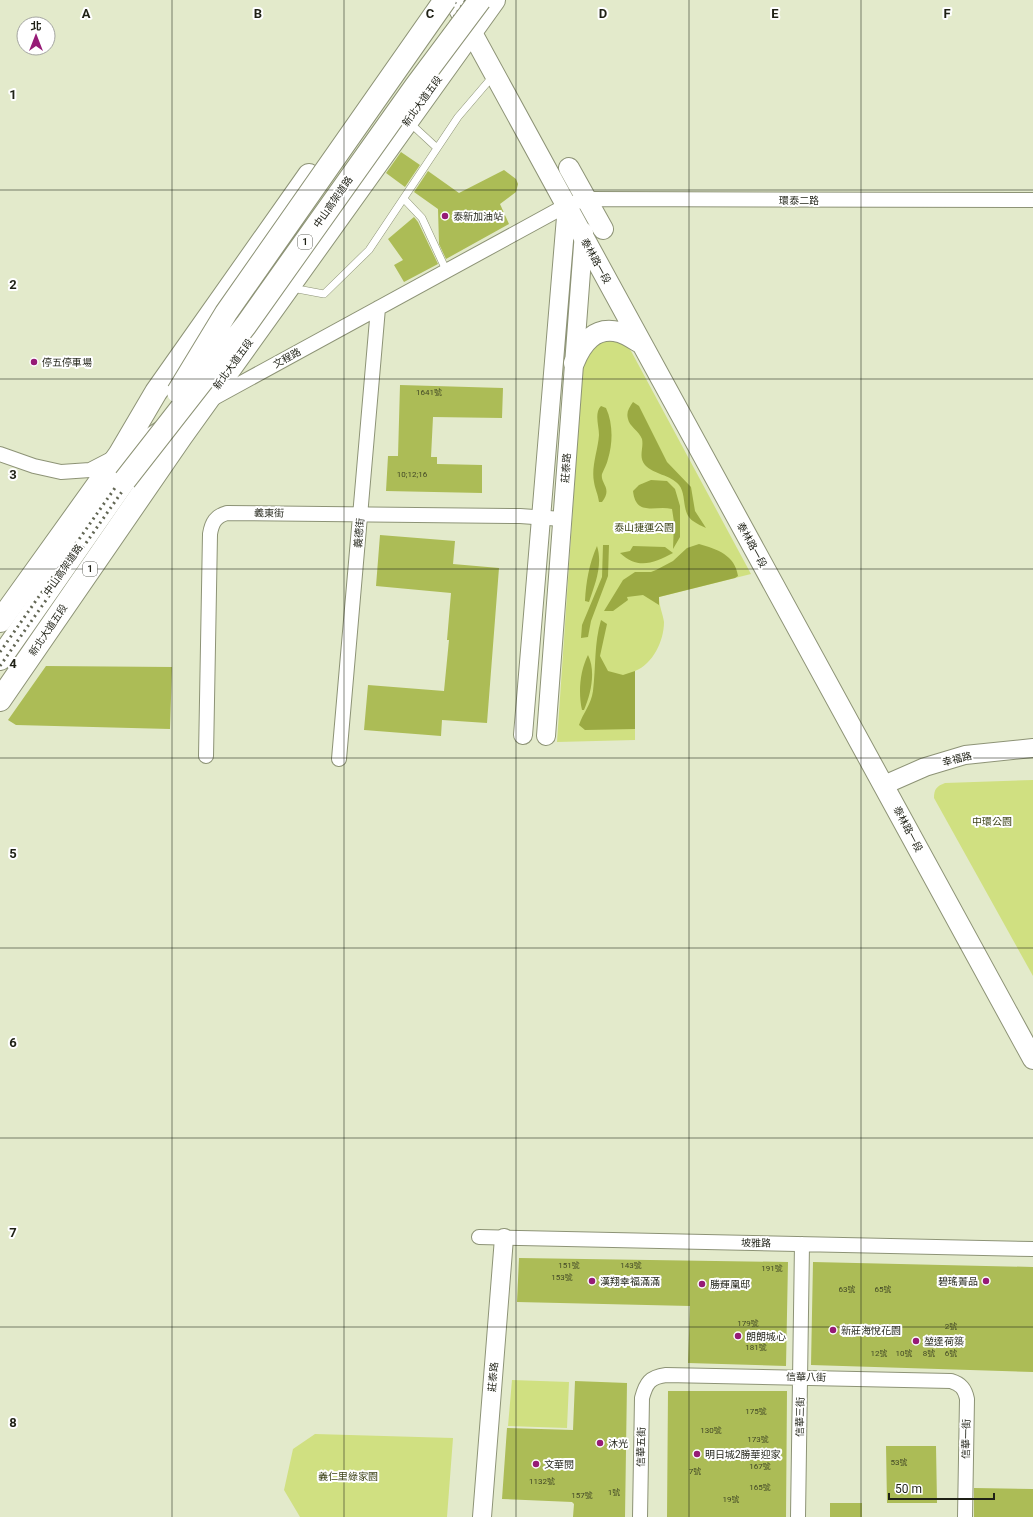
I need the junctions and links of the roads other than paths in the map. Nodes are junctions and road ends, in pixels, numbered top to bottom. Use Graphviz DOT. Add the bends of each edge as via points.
graph roads {
  1 [pos="434,0"];
  2 [pos="445,0"];
  3 [pos="454,0"];
  4 [pos="470,0"];
  5 [pos="480,0"];
  6 [pos="494,0"];
  7 [pos="471,32"];
  8 [pos="494,75"];
  9 [pos="408,121"];
  10 [pos="437,148"];
  11 [pos="570,168"];
  12 [pos="404,199"];
  13 [pos="587,199"];
  14 [pos="1033,200"];
  15 [pos="288,205"];
  16 [pos="567,205"];
  17 [pos="603,229"];
  18 [pos="327,234"];
  19 [pos="584,238"];
  20 [pos="446,270"];
  21 [pos="288,287"];
  22 [pos="378,308"];
  23 [pos="642,344"];
  24 [pos="574,363"];
  25 [pos="205,403"];
  26 [pos="0,454"];
  27 [pos="119,455"];
  28 [pos="125,480"];
  29 [pos="360,515"];
  30 [pos="541,518"];
  31 [pos="562,519"];
  32 [pos="0,621"];
  33 [pos="0,659"];
  34 [pos="0,700"];
  35 [pos="1033,748"];
  36 [pos="206,756"];
  37 [pos="339,759"];
  38 [pos="884,785"];
  39 [pos="1033,1059"];
  40 [pos="479,1237"];
  41 [pos="504,1238"];
  42 [pos="802,1244"];
  43 [pos="1033,1249"];
  44 [pos="800,1377"];
  45 [pos="650,1380"];
  46 [pos="962,1386"];
  47 [pos="482,1517"];
  48 [pos="640,1517"];
  49 [pos="798,1517"];
  50 [pos="965,1517"];
  1 -- 15 [label="main road"];
  2 -- 28 [label="main road, 中山高架道路 / 1, bridge" via="226,313"];
  3 -- 7 [label="main road, 泰林路一段"];
  4 -- 7 [label="main road"];
  5 -- 28 [label="main road, 中山高架道路 / 1, bridge" via="414,87 246,325"];
  6 -- 7 [label="main road, 1"];
  7 -- 8 [label="main road, 泰林路一段"];
  7 -- 9 [label="main road, 新北大道五段 / 1"];
  8 -- 10 [label="lane" via="458,117"];
  8 -- 16 [label="main road, 泰林路一段"];
  9 -- 10 [label="lane"];
  9 -- 18 [label="main road, 新北大道五段 / 1"];
  10 -- 12 [label="lane"];
  11 -- 13 [label="main road"];
  12 -- 20 [label="lane" via="422,218"];
  12 -- 21 [label="lane" via="369,250 324,294"];
  13 -- 14 [label="street, 環泰二路"];
  13 -- 16 [label="street, 環泰二路"];
  13 -- 17 [label="main road"];
  13 -- 19 [label="street, 莊泰路"];
  15 -- 18 [label="main road" via="288,220 298,232 305,235"];
  15 -- 27 [label="main road" via="156,392"];
  16 -- 19 [label="main road, 泰林路一段"];
  16 -- 20 [label="street, 文程路"];
  16 -- 30 [label="street, 莊泰路"];
  18 -- 21 [label="main road, 新北大道五段 / 1"];
  19 -- 23 [label="main road, 泰林路一段"];
  19 -- 24 [label="street, 莊泰路"];
  20 -- 22 [label="street, 文程路"];
  21 -- 25 [label="main road, 新北大道五段 / 1"];
  22 -- 25 [label="street, 文程路"];
  22 -- 29 [label="street, 義德街"];
  23 -- 24 [label="main road" via="619,332 605,331 580,346"];
  23 -- 38 [label="main road, 泰林路一段"];
  24 -- 31 [label="street, 莊泰路"];
  25 -- 27 [label="street, 文程路"];
  25 -- 34 [label="main road, 新北大道五段 / 1"];
  26 -- 27 [label="street, 文程路" via="61,472 90,470"];
  27 -- 32 [label="main road"];
  28 -- 33 [label="main road, 中山高架道路 / 1"];
  29 -- 30 [label="street, 義東街"];
  29 -- 36 [label="street, 義東街" via="227,513 220,515 211,526"];
  29 -- 37 [label="street, 義德街"];
  30 -- 31 [label="street, 義東街"];
  30 -- 31 [label="street, 莊泰路" via="534,736"];
  35 -- 38 [label="street, 幸福路" via="965,755 925,767"];
  38 -- 39 [label="main road, 泰林路一段"];
  40 -- 41 [label="street, 坡雅路"];
  41 -- 42 [label="street, 坡雅路"];
  41 -- 47 [label="street, 莊泰路"];
  42 -- 43 [label="street, 坡雅路"];
  42 -- 44 [label="street, 信華三街"];
  44 -- 45 [label="street, 信華八街" via="666,1375"];
  44 -- 46 [label="street, 信華八街" via="951,1381"];
  44 -- 49 [label="street, 信華三街"];
  45 -- 48 [label="street, 信華五街" via="642,1398"];
  46 -- 50 [label="street, 信華一街" via="967,1399"];
}
